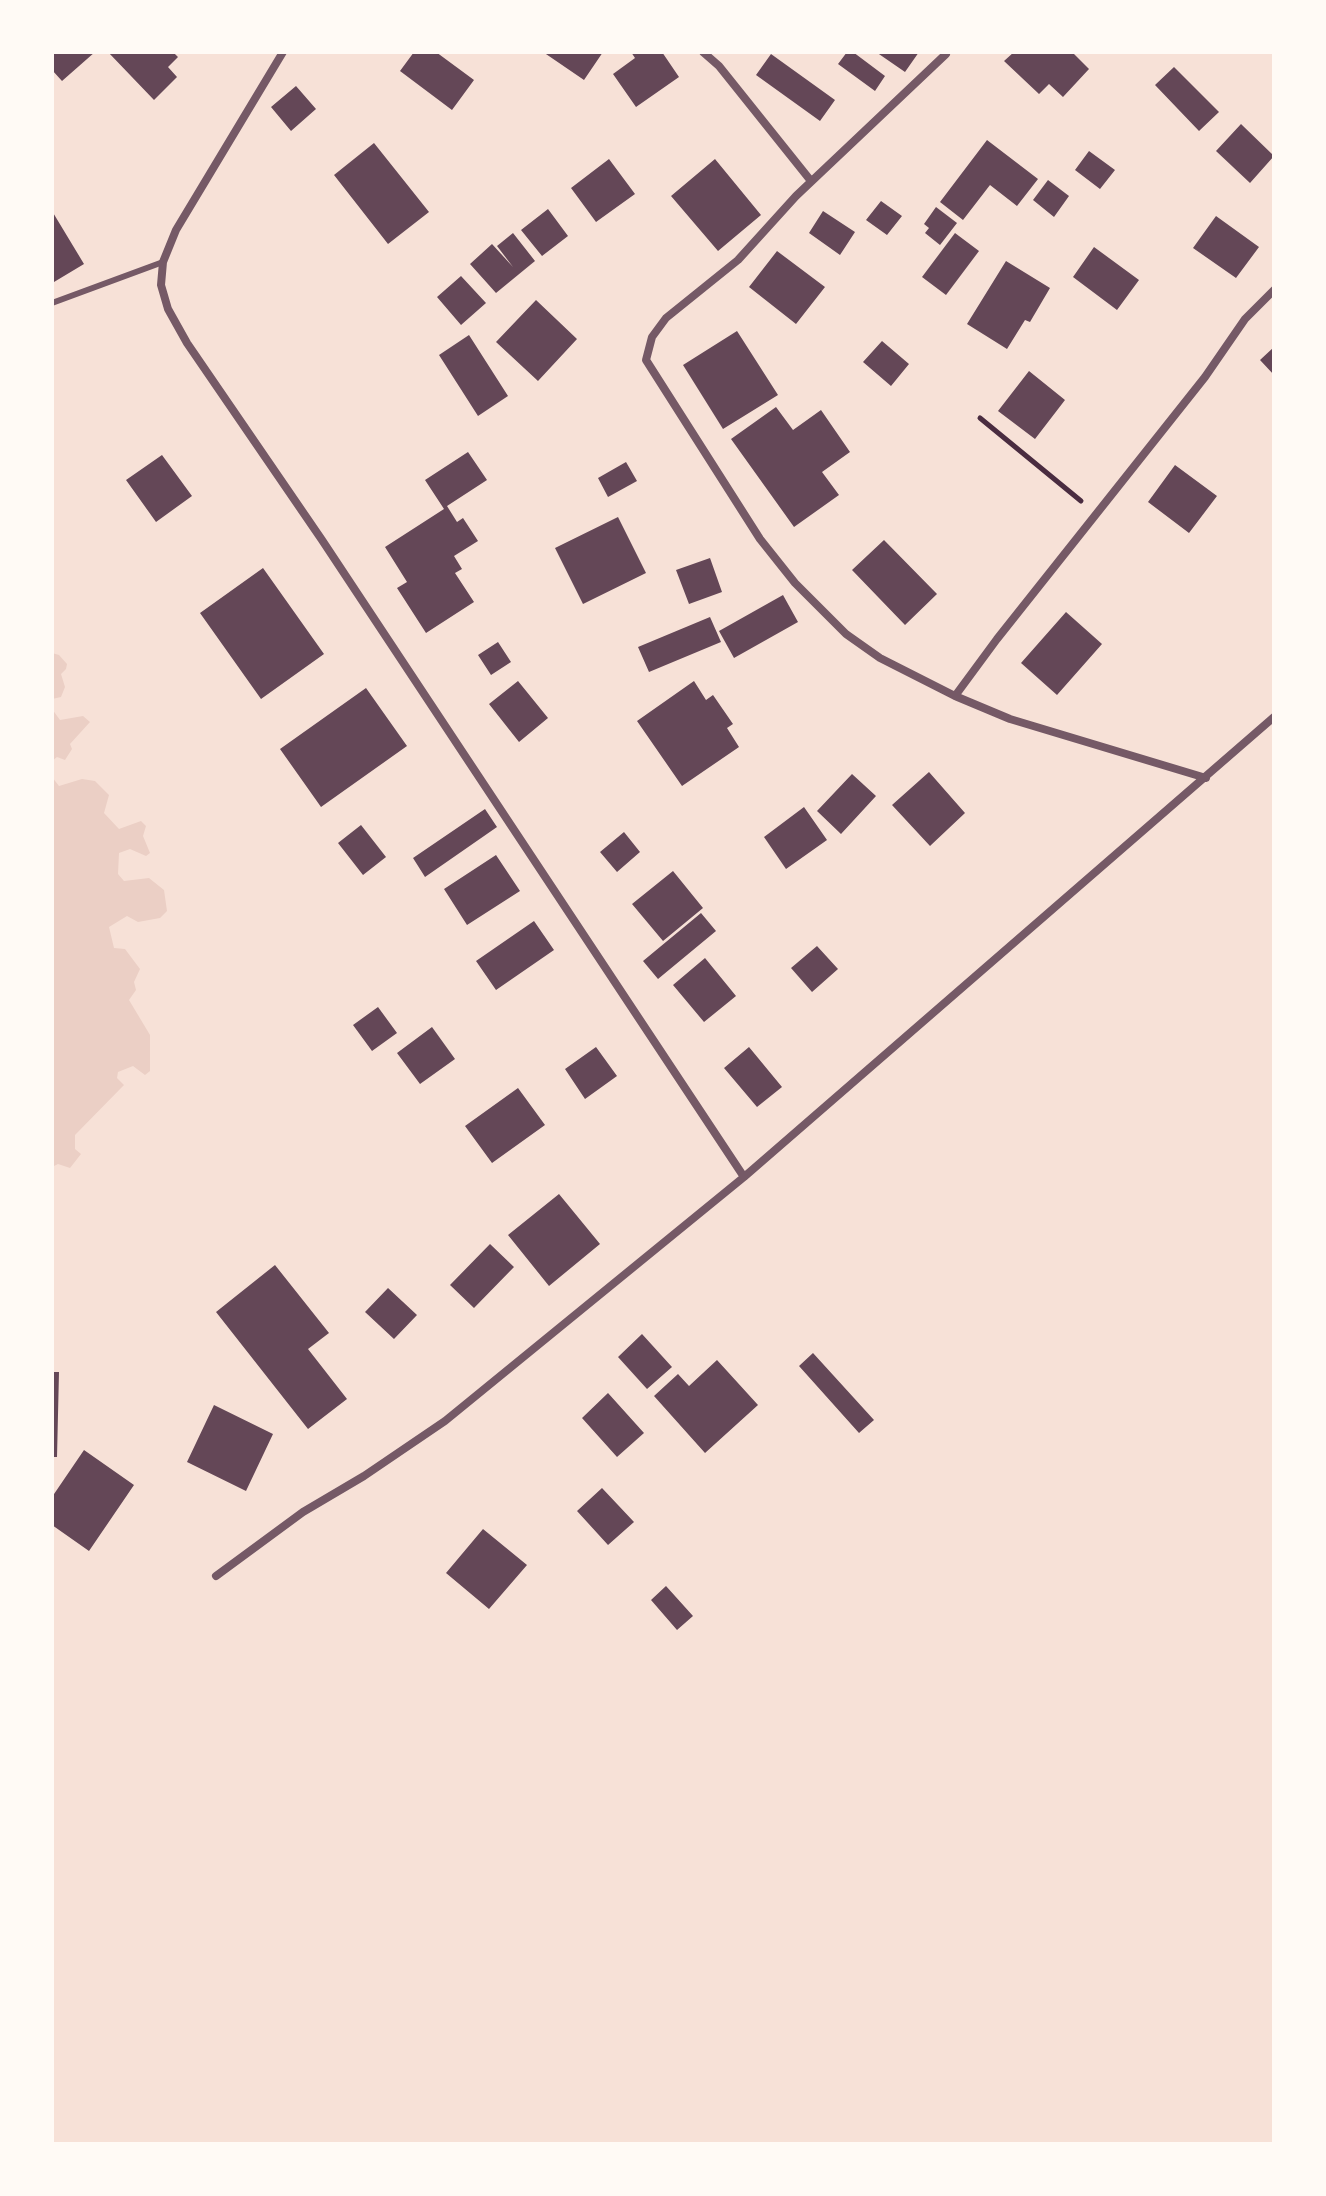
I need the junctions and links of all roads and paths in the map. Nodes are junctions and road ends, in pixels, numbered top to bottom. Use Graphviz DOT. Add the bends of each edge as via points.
graph roads {
  1 [pos="283,52"];
  2 [pos="703,52"];
  3 [pos="946,54"];
  4 [pos="811,181"];
  5 [pos="163,262"];
  6 [pos="1274,290"];
  7 [pos="52,303"];
  8 [pos="980,418"];
  9 [pos="1097,515"];
  10 [pos="955,696"];
  11 [pos="1274,717"];
  12 [pos="1206,778"];
  13 [pos="744,1177"];
  14 [pos="216,1576"];
  1 -- 5 [label="street" via="176,230"];
  2 -- 4 [label="street"];
  3 -- 4 [label="street"];
  4 -- 10 [label="street" via="738,260 666,318 652,337 646,360 760,539 795,583 846,634 880,658"];
  5 -- 7 [label="lane"];
  5 -- 13 [label="street" via="161,285 168,309 187,343"];
  6 -- 9 [label="street" via="1245,319"];
  8 -- 9 [label="path"];
  9 -- 10 [label="street"];
  10 -- 12 [label="street" via="1010,719"];
  11 -- 12 [label="street"];
  12 -- 13 [label="street"];
  13 -- 14 [label="street" via="445,1421 303,1512"];
}
